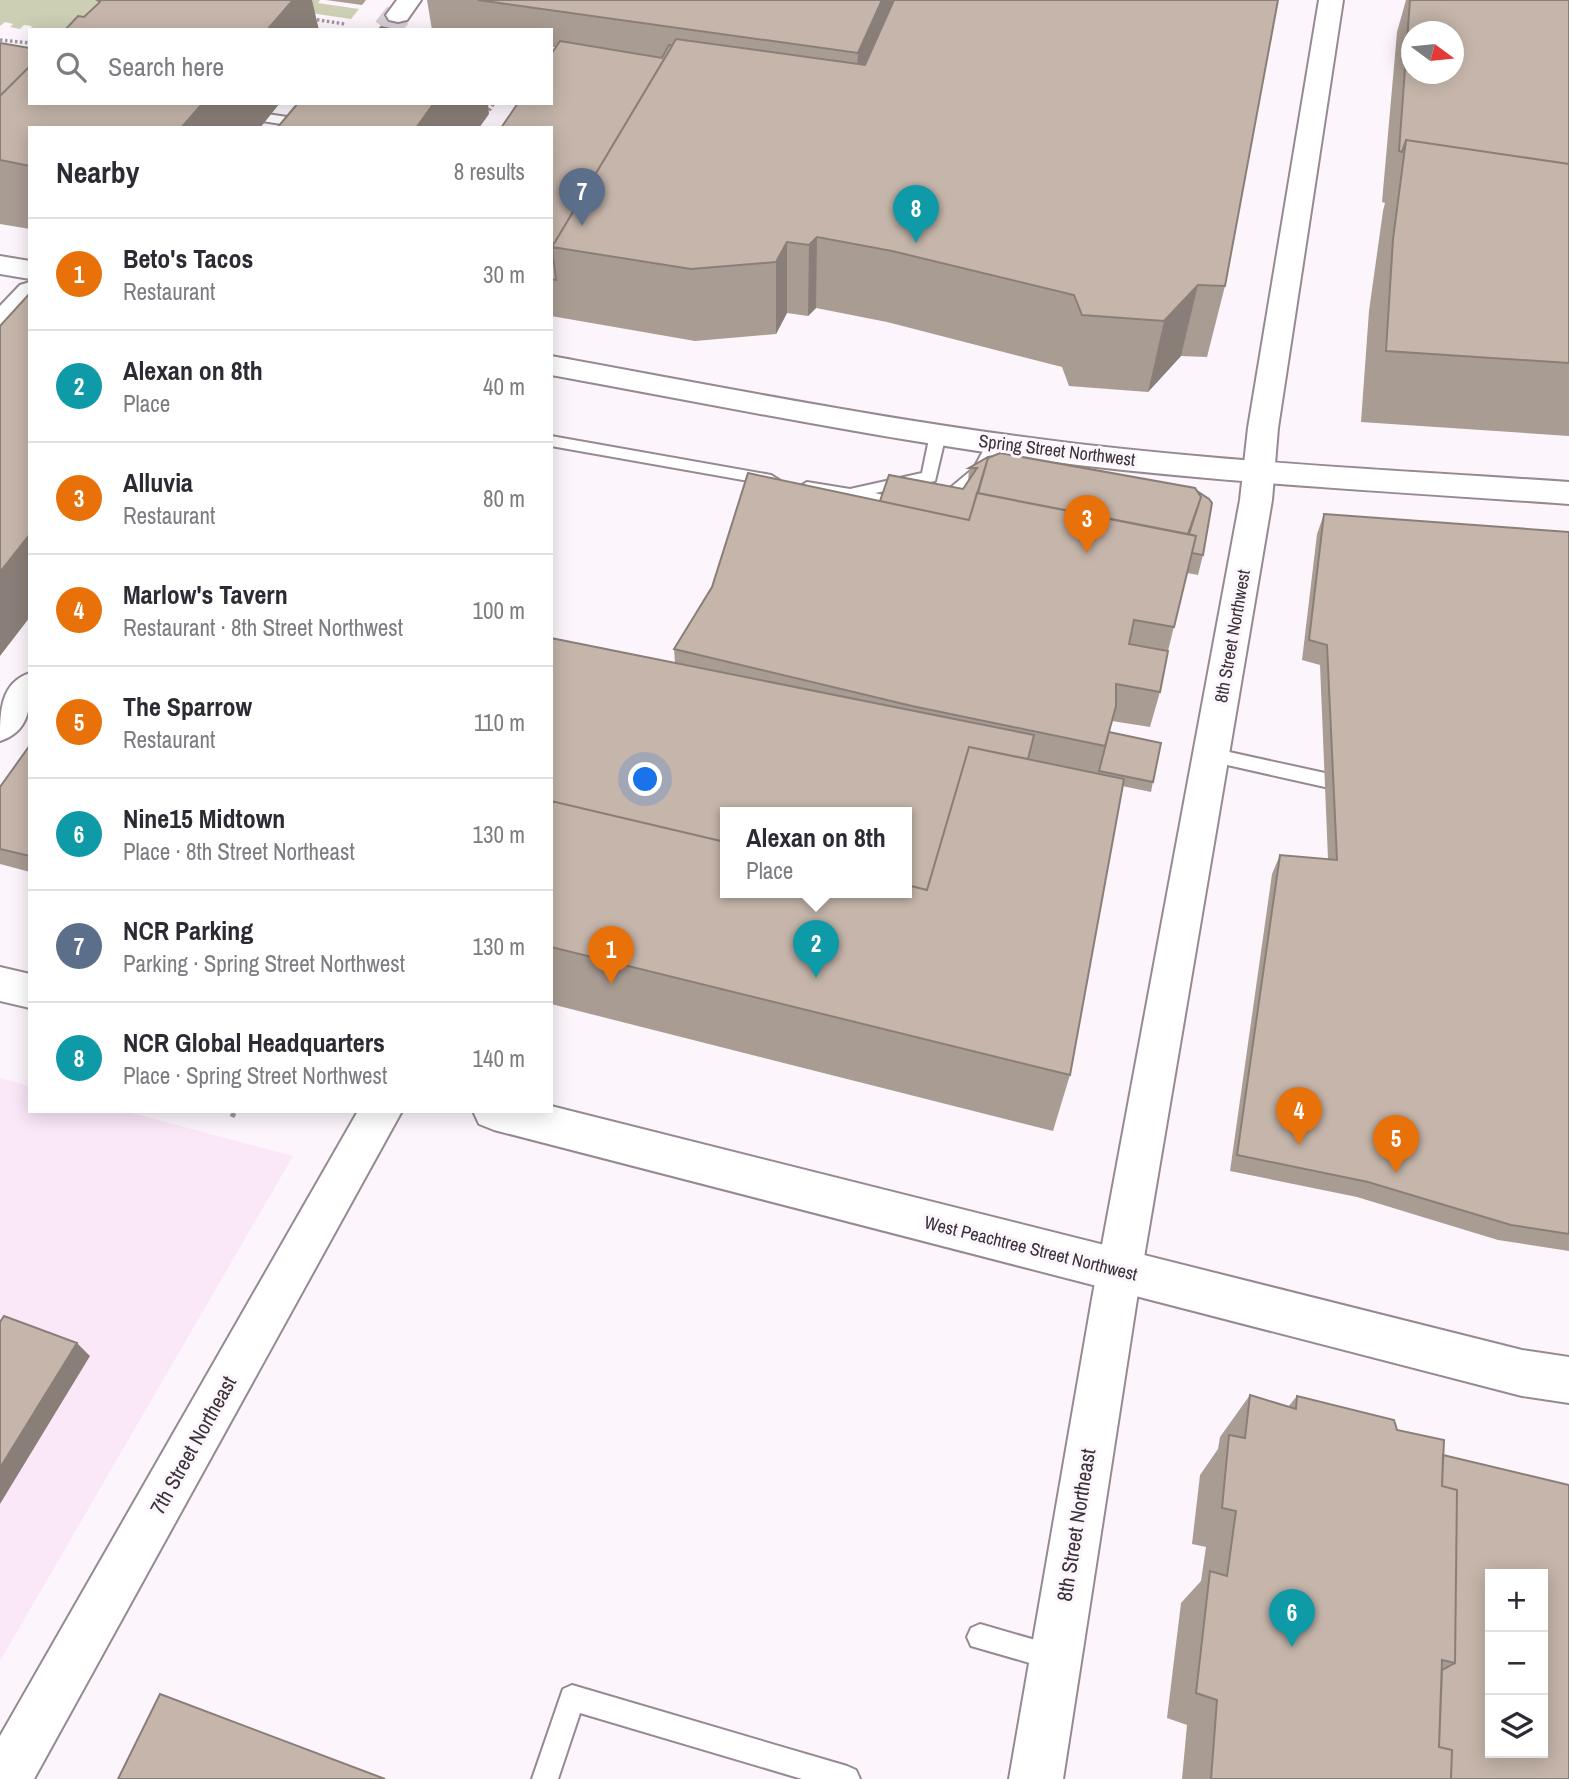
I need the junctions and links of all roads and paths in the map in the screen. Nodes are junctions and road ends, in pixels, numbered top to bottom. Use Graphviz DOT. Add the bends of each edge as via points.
graph roads {
  1 [pos="1331,0"];
  2 [pos="303,18"];
  3 [pos="345,24"];
  4 [pos="0,40"];
  5 [pos="28,43"];
  6 [pos="328,105"];
  7 [pos="493,105"];
  8 [pos="477,110"];
  9 [pos="267,118"];
  10 [pos="312,126"];
  11 [pos="0,265"];
  12 [pos="28,270"];
  13 [pos="28,293"];
  14 [pos="0,324"];
  15 [pos="553,365"];
  16 [pos="938,435"];
  17 [pos="553,441"];
  18 [pos="996,442"];
  19 [pos="1259,470"];
  20 [pos="1569,493"];
  21 [pos="848,494"];
  22 [pos="881,500"];
  23 [pos="944,502"];
  24 [pos="28,689"];
  25 [pos="0,727"];
  26 [pos="1211,755"];
  27 [pos="1325,780"];
  28 [pos="0,984"];
  29 [pos="28,991"];
  30 [pos="380,1113"];
  31 [pos="502,1113"];
  32 [pos="1120,1271"];
  33 [pos="1569,1380"];
  34 [pos="980,1637"];
  35 [pos="1054,1657"];
  36 [pos="5,1779"];
  37 [pos="545,1779"];
  38 [pos="847,1779"];
  39 [pos="1036,1779"];
  1 -- 19 [label="street, 8th Street Northwest"];
  2 -- 3 [label="path"];
  4 -- 5 [label="path"];
  6 -- 10 [label="street"];
  7 -- 8 [label="path" via="488,112"];
  9 -- 10 [label="lane"];
  11 -- 12 [label="street"];
  13 -- 14 [label="street"];
  15 -- 16 [label="street, Spring Street Northwest"];
  16 -- 18 [label="street, Spring Street Northwest"];
  16 -- 21 [label="lane" via="929,477"];
  17 -- 21 [label="lane"];
  18 -- 19 [label="street, Spring Street Northwest"];
  18 -- 23 [label="lane" via="980,471"];
  19 -- 20 [label="street, Spring Street Northwest"];
  19 -- 26 [label="street, 8th Street Northwest"];
  21 -- 22 [label="lane"];
  24 -- 25 [label="street"];
  26 -- 27 [label="lane"];
  26 -- 32 [label="street, 8th Street Northwest"];
  28 -- 29 [label="street"];
  30 -- 36 [label="street, 7th Street Northeast"];
  31 -- 32 [label="street, West Peachtree Street Northwest"];
  32 -- 33 [label="street, West Peachtree Street Northwest"];
  32 -- 35 [label="street, 8th Street Northeast"];
  34 -- 35 [label="lane"];
  35 -- 39 [label="street, 8th Street Northeast"];
  37 -- 38 [label="lane" via="572,1698"];
}
